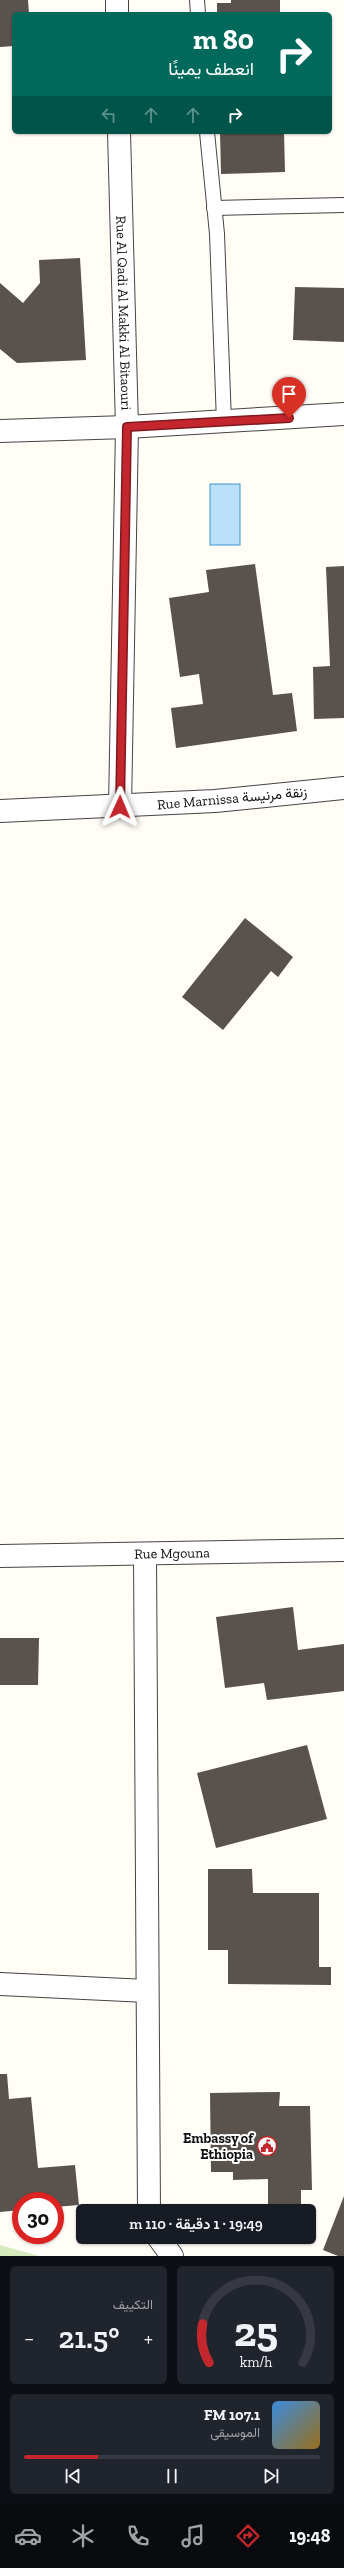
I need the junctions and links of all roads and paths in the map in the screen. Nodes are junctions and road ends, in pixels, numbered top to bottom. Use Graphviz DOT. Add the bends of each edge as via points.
graph roads {
  1 [pos="117,0"];
  2 [pos="197,0"];
  3 [pos="117,12"];
  4 [pos="198,12"];
  5 [pos="119,134"];
  6 [pos="207,134"];
  7 [pos="344,205"];
  8 [pos="214,208"];
  9 [pos="344,414"];
  10 [pos="224,422"];
  11 [pos="127,427"];
  12 [pos="0,432"];
  13 [pos="344,788"];
  14 [pos="120,807"];
  15 [pos="0,811"];
  16 [pos="344,1550"];
  17 [pos="145,1554"];
  18 [pos="0,1556"];
  19 [pos="0,1984"];
  20 [pos="147,1991"];
  21 [pos="149,2204"];
  22 [pos="163,2244"];
  23 [pos="172,2256"];
  1 -- 3 [label="street"];
  2 -- 4 [label="lane"];
  5 -- 11 [label="street, Rue Al Qadi Al Makki Al Bitaouri"];
  6 -- 8 [label="lane"];
  7 -- 8 [label="lane"];
  8 -- 10 [label="lane" via="225,385"];
  9 -- 10 [label="street"];
  10 -- 11 [label="street"];
  11 -- 12 [label="street"];
  11 -- 14 [label="street, Rue Al Qadi Al Makki Al Bitaouri"];
  13 -- 14 [label="street, Rue Marnissa زنقة مرنيسة" via="215,801"];
  14 -- 15 [label="street, Rue Marnissa زنقة مرنيسة"];
  16 -- 17 [label="street, Rue Mgouna"];
  17 -- 18 [label="street, Rue Mgouna"];
  17 -- 20 [label="street"];
  19 -- 20 [label="street"];
  20 -- 21 [label="street"];
  22 -- 23 [label="street"];
}
